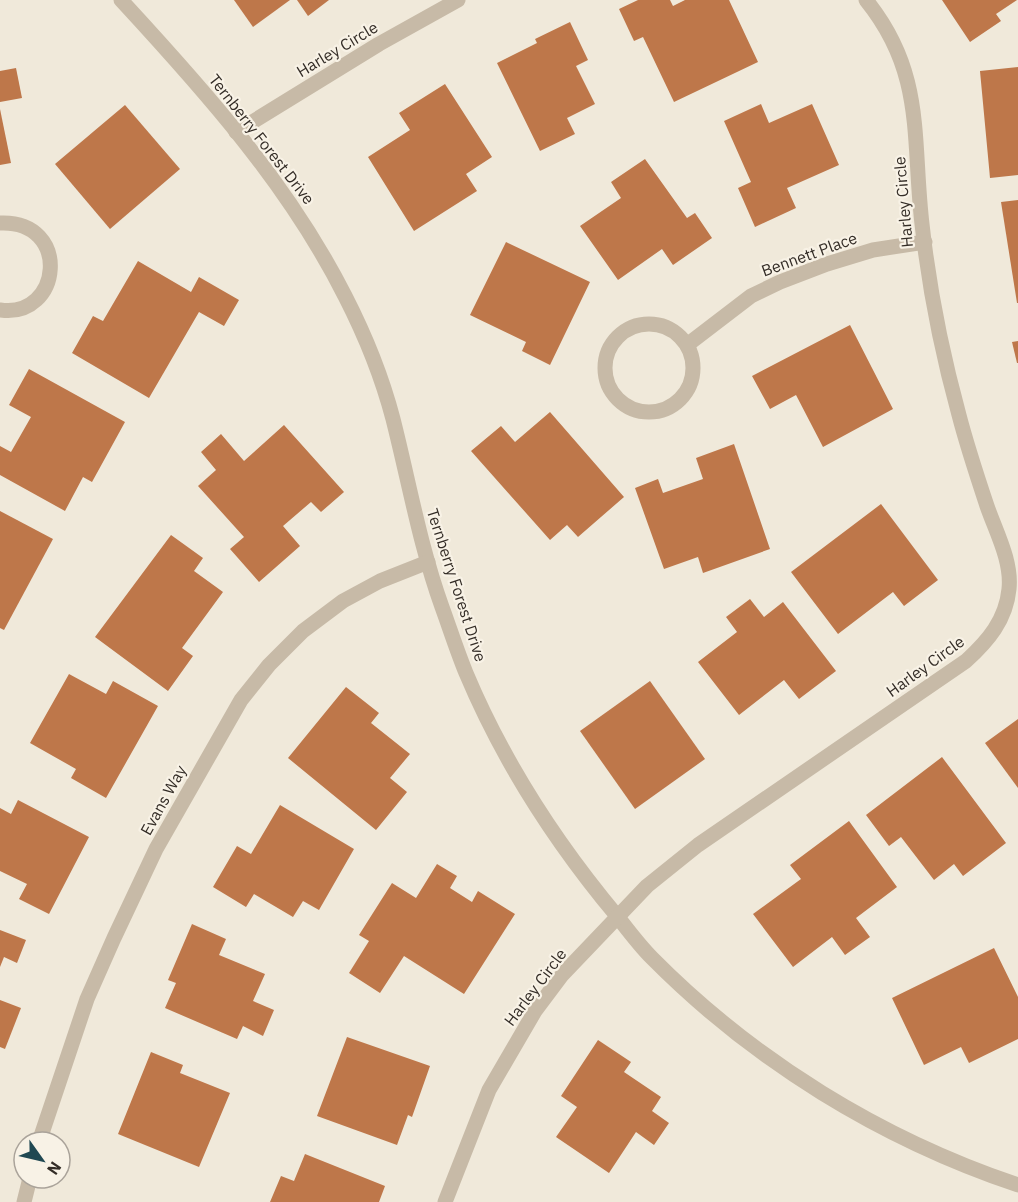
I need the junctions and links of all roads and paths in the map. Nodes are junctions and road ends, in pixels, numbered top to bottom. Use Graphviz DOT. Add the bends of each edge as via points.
graph roads {
  1 [pos="121,0"];
  2 [pos="458,0"];
  3 [pos="866,0"];
  4 [pos="236,132"];
  5 [pos="0,223"];
  6 [pos="925,242"];
  7 [pos="0,310"];
  8 [pos="687,345"];
  9 [pos="428,562"];
  10 [pos="618,917"];
  11 [pos="43,1130"];
  12 [pos="1018,1185"];
  13 [pos="445,1202"];
  1 -- 4 [label="street, Ternberry Forest Drive"];
  2 -- 4 [label="street, Harley Circle"];
  3 -- 6 [label="street, Harley Circle" via="895,43 907,76 914,108"];
  4 -- 9 [label="street, Ternberry Forest Drive" via="310,232 371,354 392,417"];
  5 -- 7 [label="street" via="25,226 38,235 51,262 50,277 32,303"];
  6 -- 8 [label="street, Bennett Place" via="873,250 780,282 751,296"];
  6 -- 10 [label="street, Harley Circle" via="947,370 969,453 1007,564 1006,608 995,630 966,661 698,845"];
  8 -- 8 [label="street" via="694,371 683,397 672,406 645,412 626,405 611,391 606,376 611,346 633,326 664,326"];
  9 -- 10 [label="street, Ternberry Forest Drive" via="466,674 502,747 537,809"];
  9 -- 11 [label="street, Evans Way" via="343,601 303,632 241,700 156,849 114,938 87,999"];
  10 -- 12 [label="street, Ternberry Forest Drive" via="650,956 700,1003 770,1059 834,1101 918,1146"];
  10 -- 13 [label="street, Harley Circle" via="562,975 513,1046 489,1090"];
}
